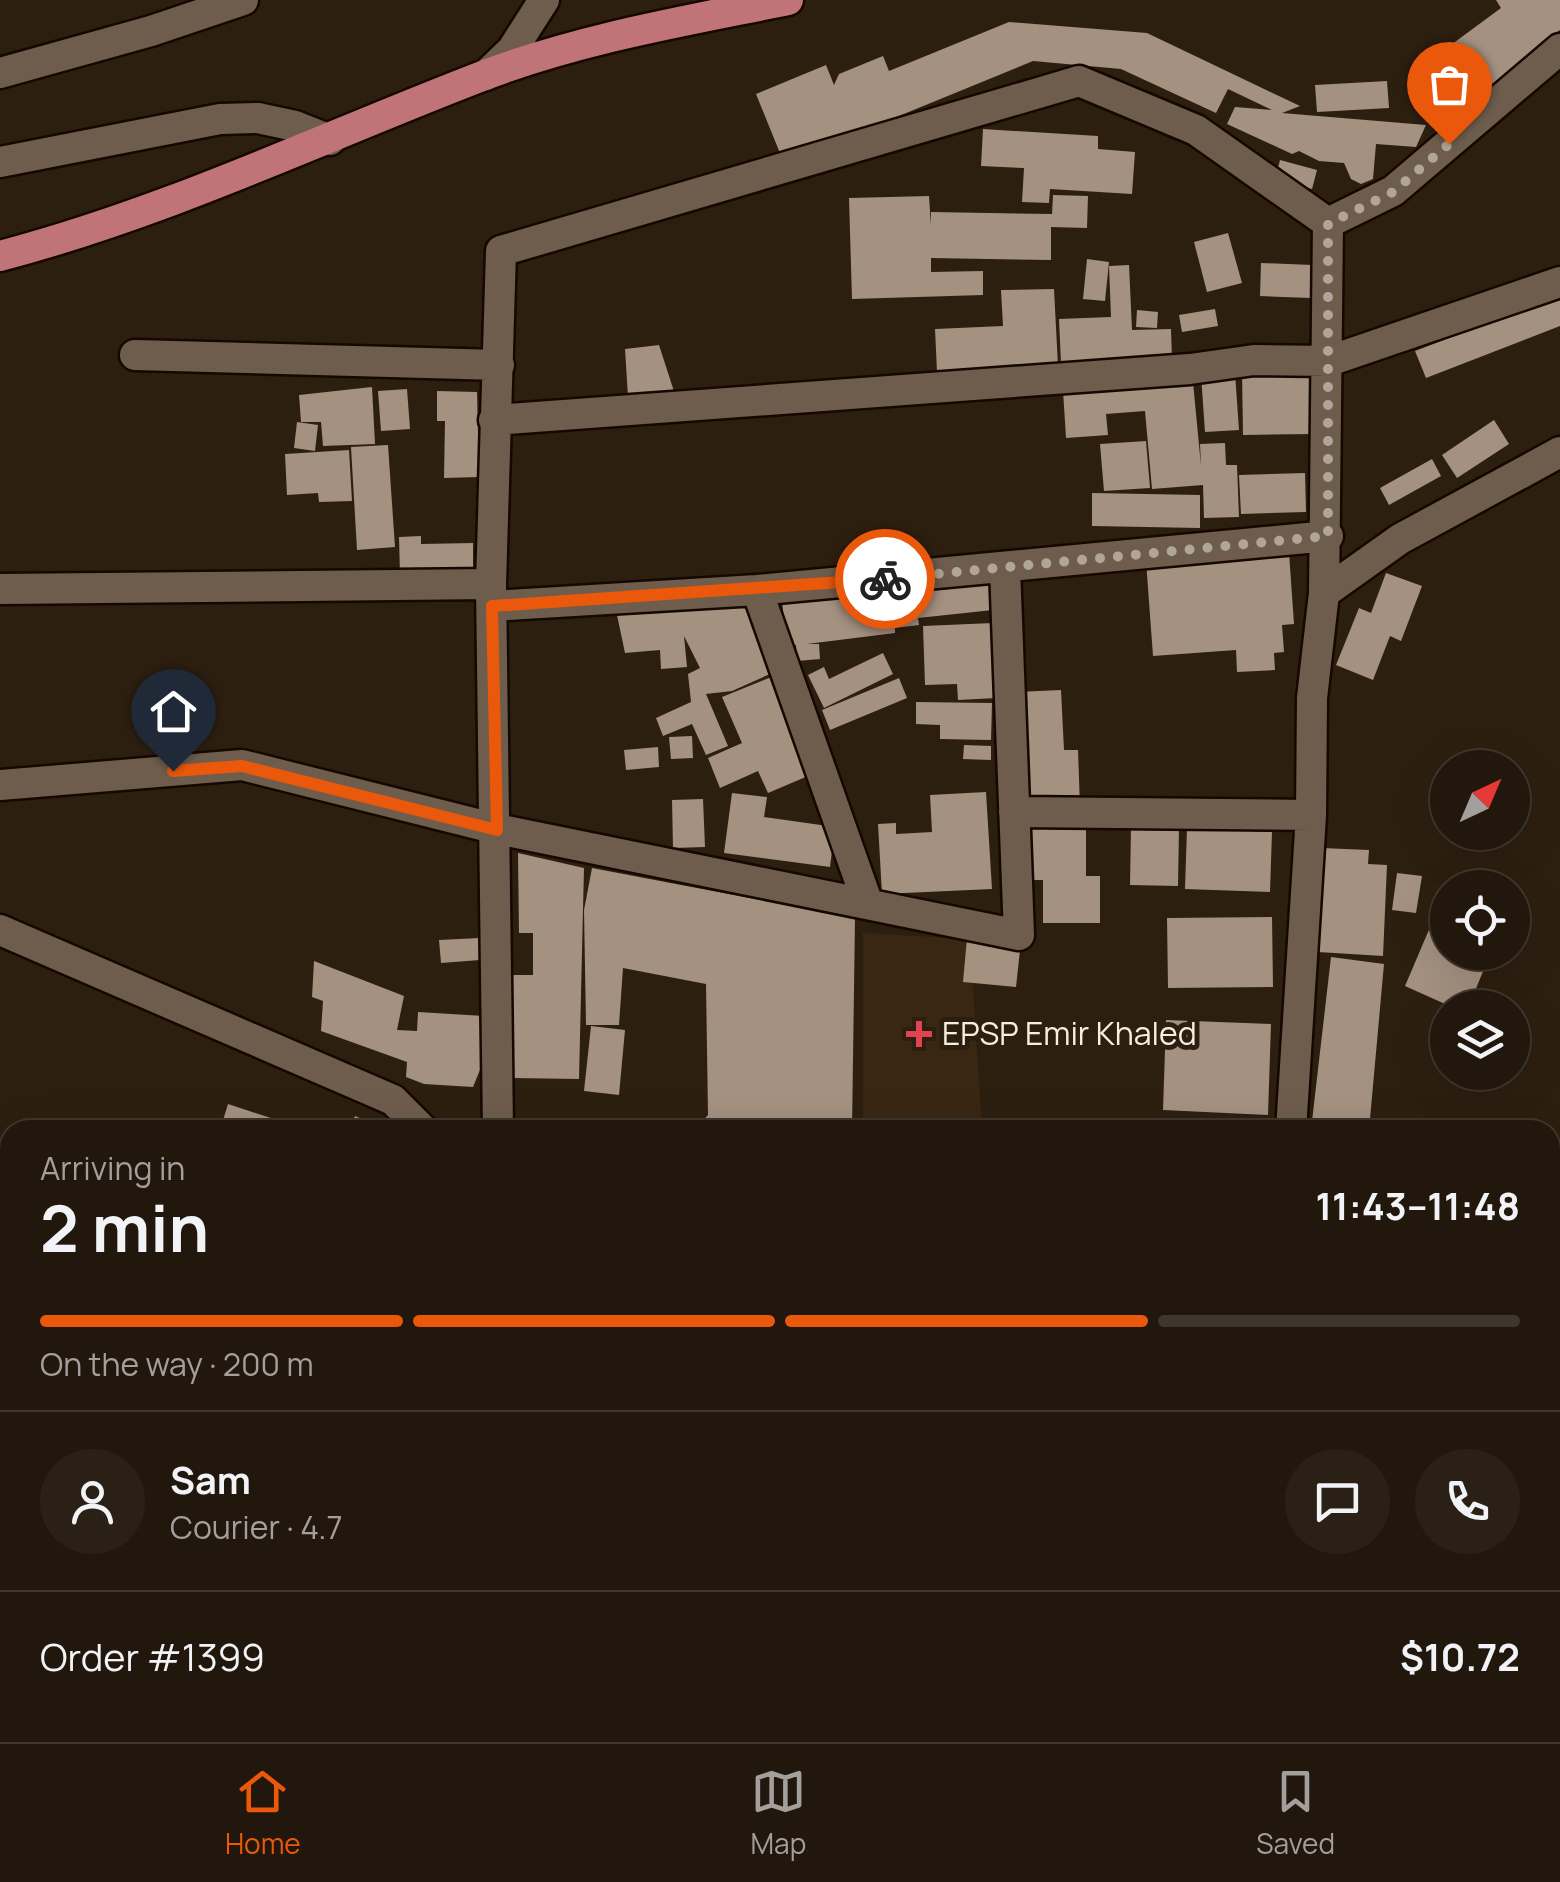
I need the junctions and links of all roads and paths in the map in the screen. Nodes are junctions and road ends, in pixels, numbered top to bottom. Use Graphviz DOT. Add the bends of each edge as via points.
graph roads {
  1 [pos="243,0"];
  2 [pos="544,0"];
  3 [pos="788,0"];
  4 [pos="1560,49"];
  5 [pos="0,72"];
  6 [pos="486,75"];
  7 [pos="330,140"];
  8 [pos="0,162"];
  9 [pos="1328,224"];
  10 [pos="0,256"];
  11 [pos="1560,282"];
  12 [pos="136,356"];
  13 [pos="1329,361"];
  14 [pos="499,365"];
  15 [pos="494,420"];
  16 [pos="1560,452"];
  17 [pos="1328,536"];
  18 [pos="1005,568"];
  19 [pos="0,590"];
  20 [pos="757,590"];
  21 [pos="1324,593"];
  22 [pos="491,595"];
  23 [pos="0,785"];
  24 [pos="1014,812"];
  25 [pos="1311,815"];
  26 [pos="497,830"];
  27 [pos="868,904"];
  28 [pos="0,930"];
  29 [pos="413,1120"];
  30 [pos="498,1120"];
  31 [pos="1292,1120"];
  1 -- 5 [label="street"];
  2 -- 6 [label="street" via="512,50"];
  3 -- 6 [label="main road" via="592,40"];
  4 -- 9 [label="street" via="1393,192"];
  6 -- 7 [label="main road"];
  7 -- 8 [label="street" via="258,118 220,119"];
  7 -- 10 [label="main road" via="98,230"];
  9 -- 13 [label="street"];
  9 -- 14 [label="street" via="1196,130 1080,80 501,251"];
  11 -- 13 [label="street"];
  12 -- 14 [label="street"];
  13 -- 15 [label="street" via="1254,360"];
  13 -- 17 [label="street"];
  14 -- 15 [label="street"];
  15 -- 22 [label="street"];
  16 -- 21 [label="street" via="1400,538"];
  17 -- 18 [label="street"];
  17 -- 21 [label="street"];
  18 -- 20 [label="street"];
  18 -- 24 [label="street"];
  19 -- 22 [label="street"];
  20 -- 22 [label="street"];
  20 -- 27 [label="street"];
  21 -- 25 [label="street" via="1312,698"];
  22 -- 26 [label="street"];
  23 -- 26 [label="street" via="242,766"];
  24 -- 25 [label="street"];
  24 -- 27 [label="street" via="1018,935"];
  25 -- 31 [label="street"];
  26 -- 27 [label="street"];
  26 -- 30 [label="street"];
  28 -- 29 [label="street" via="394,1100"];
}
